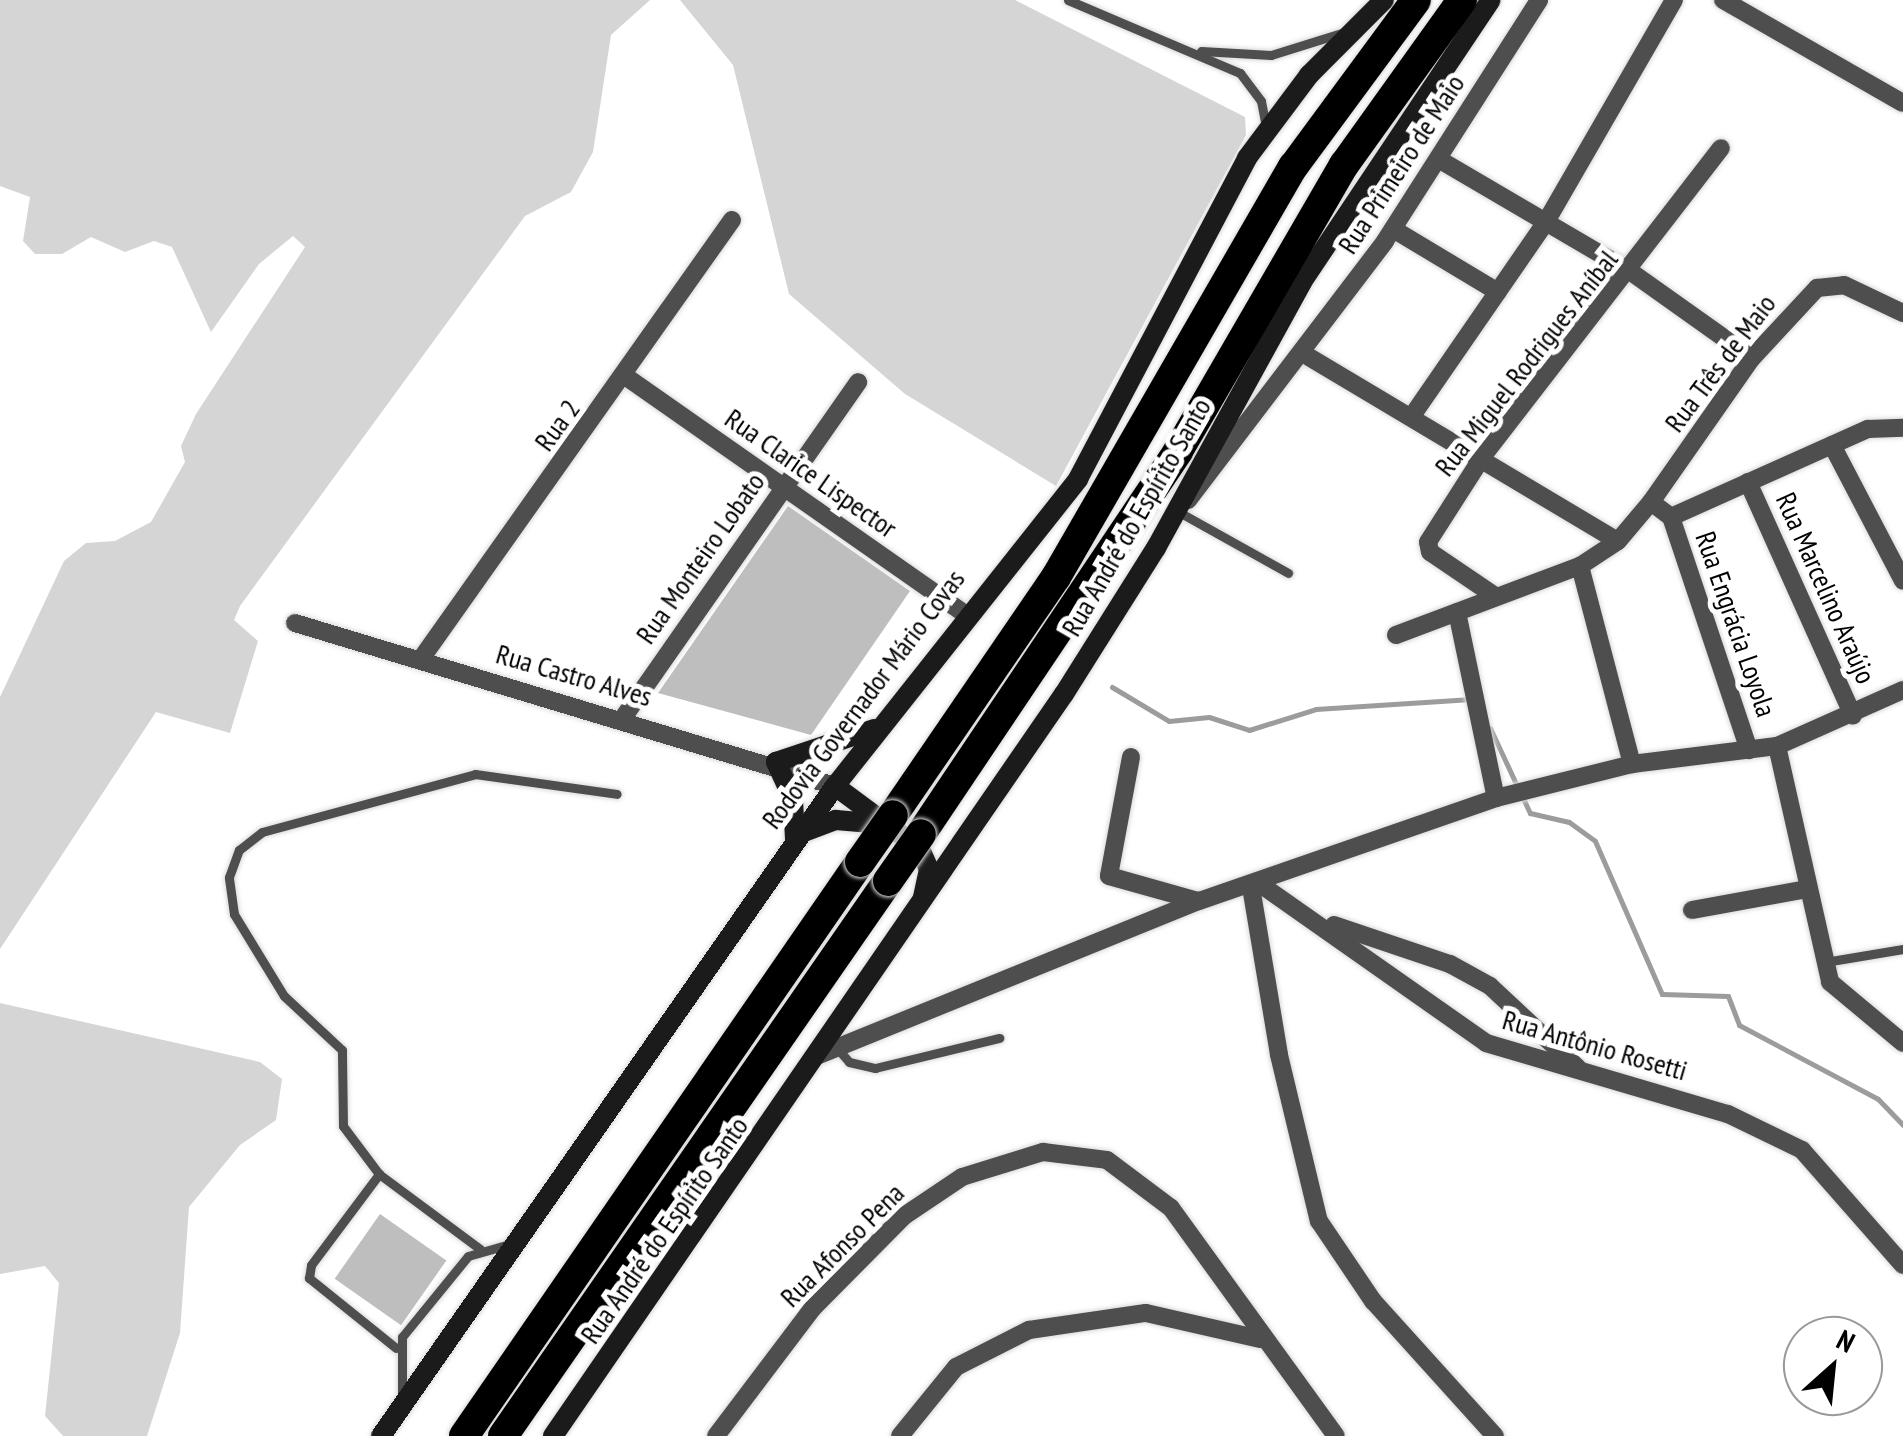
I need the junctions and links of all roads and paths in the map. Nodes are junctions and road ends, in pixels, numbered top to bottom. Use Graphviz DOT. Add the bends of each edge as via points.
graph roads {
  1 [pos="1068,0"];
  2 [pos="1384,0"];
  3 [pos="1416,0"];
  4 [pos="1462,0"];
  5 [pos="1491,0"];
  6 [pos="1538,0"];
  7 [pos="1674,0"];
  8 [pos="1723,0"];
  9 [pos="1361,20"];
  10 [pos="1170,42"];
  11 [pos="1903,103"];
  12 [pos="1267,130"];
  13 [pos="1721,148"];
  14 [pos="1440,160"];
  15 [pos="732,220"];
  16 [pos="1547,220"];
  17 [pos="1394,229"];
  18 [pos="1631,272"];
  19 [pos="1498,292"];
  20 [pos="1903,312"];
  21 [pos="1304,354"];
  22 [pos="1752,358"];
  23 [pos="626,376"];
  24 [pos="858,382"];
  25 [pos="1412,416"];
  26 [pos="1903,428"];
  27 [pos="1832,445"];
  28 [pos="1484,456"];
  29 [pos="1748,482"];
  30 [pos="784,487"];
  31 [pos="1652,502"];
  32 [pos="1175,516"];
  33 [pos="1671,517"];
  34 [pos="1618,540"];
  35 [pos="1580,566"];
  36 [pos="1288,572"];
  37 [pos="1903,581"];
  38 [pos="1495,596"];
  39 [pos="1457,612"];
  40 [pos="965,614"];
  41 [pos="295,622"];
  42 [pos="1396,635"];
  43 [pos="421,659"];
  44 [pos="1903,690"];
  45 [pos="1853,716"];
  46 [pos="622,718"];
  47 [pos="880,726"];
  48 [pos="1778,746"];
  49 [pos="1748,750"];
  50 [pos="1131,756"];
  51 [pos="776,762"];
  52 [pos="1632,764"];
  53 [pos="835,786"];
  54 [pos="617,794"];
  55 [pos="1496,798"];
  56 [pos="889,820"];
  57 [pos="795,840"];
  58 [pos="1255,886"];
  59 [pos="1807,890"];
  60 [pos="1198,901"];
  61 [pos="1692,910"];
  62 [pos="915,918"];
  63 [pos="1320,921"];
  64 [pos="1388,941"];
  65 [pos="1903,949"];
  66 [pos="1822,962"];
  67 [pos="1379,963"];
  68 [pos="1536,1031"];
  69 [pos="999,1038"];
  70 [pos="1903,1043"];
  71 [pos="828,1052"];
  72 [pos="1518,1054"];
  73 [pos="1586,1074"];
  74 [pos="380,1174"];
  75 [pos="517,1243"];
  76 [pos="480,1249"];
  77 [pos="1903,1266"];
  78 [pos="1260,1339"];
  79 [pos="396,1348"];
  80 [pos="403,1406"];
  81 [pos="382,1436"];
  82 [pos="464,1436"];
  83 [pos="503,1436"];
  84 [pos="553,1436"];
  85 [pos="716,1436"];
  86 [pos="900,1436"];
  87 [pos="1336,1436"];
  88 [pos="1495,1436"];
  1 -- 10 [label="lane"];
  2 -- 9 [label="street, Rodovia Governador Mário Covas"];
  3 -- 56 [label="highway" via="1293,168 1056,577"];
  4 -- 83 [label="highway, bridge" via="1344,165 1178,451"];
  5 -- 32 [label="street, Rua André do Espírito Santo" via="1302,282"];
  6 -- 14 [label="street, Rua Primeiro de Maio"];
  7 -- 16 [label="street"];
  8 -- 11 [label="street"];
  9 -- 10 [label="lane" via="1310,48 1271,55 1207,53"];
  9 -- 12 [label="street, Rodovia Governador Mário Covas"];
  10 -- 12 [label="lane" via="1240,73 1260,101"];
  12 -- 40 [label="street, Rodovia Governador Mário Covas" via="1078,480"];
  13 -- 18 [label="street, Rua Miguel Rodrigues Aníbal"];
  14 -- 16 [label="street"];
  14 -- 17 [label="street, Rua Primeiro de Maio"];
  15 -- 23 [label="street, Rua 2"];
  16 -- 18 [label="street"];
  16 -- 19 [label="street"];
  17 -- 19 [label="street"];
  17 -- 21 [label="street, Rua Primeiro de Maio"];
  18 -- 22 [label="street"];
  18 -- 28 [label="street, Rua Miguel Rodrigues Aníbal"];
  19 -- 25 [label="street"];
  20 -- 22 [label="street, Rua Três de Maio" via="1830,283 1802,300"];
  21 -- 25 [label="street"];
  21 -- 32 [label="street, Rua Primeiro de Maio"];
  22 -- 31 [label="street, Rua Três de Maio"];
  23 -- 30 [label="street, Rua Clarice Lispector"];
  23 -- 43 [label="street, Rua 2"];
  24 -- 30 [label="street, Rua Monteiro Lobato"];
  25 -- 28 [label="street"];
  26 -- 27 [label="street" via="1880,425"];
  27 -- 29 [label="street"];
  27 -- 37 [label="street"];
  28 -- 34 [label="street"];
  28 -- 38 [label="street, Rua Miguel Rodrigues Aníbal" via="1428,547"];
  29 -- 33 [label="street"];
  29 -- 45 [label="street, Rua Marcelino Araújo"];
  30 -- 40 [label="street, Rua Clarice Lispector"];
  30 -- 46 [label="street, Rua Monteiro Lobato"];
  31 -- 33 [label="street"];
  31 -- 34 [label="street, Rua Três de Maio"];
  32 -- 36 [label="lane"];
  32 -- 62 [label="street, Rua André do Espírito Santo"];
  33 -- 49 [label="street, Rua Engrácia Loyola"];
  34 -- 35 [label="street, Rua Três de Maio"];
  35 -- 38 [label="street, Rua Três de Maio"];
  35 -- 52 [label="street"];
  38 -- 39 [label="street, Rua Três de Maio"];
  39 -- 42 [label="street, Rua Três de Maio"];
  39 -- 55 [label="street"];
  40 -- 47 [label="street, Rodovia Governador Mário Covas"];
  41 -- 43 [label="street, Rua Castro Alves"];
  43 -- 46 [label="street, Rua Castro Alves"];
  44 -- 45 [label="street"];
  45 -- 48 [label="street"];
  46 -- 51 [label="street, Rua Castro Alves"];
  47 -- 51 [label="street"];
  47 -- 53 [label="street, Rodovia Governador Mário Covas"];
  48 -- 49 [label="street"];
  48 -- 59 [label="street"];
  49 -- 52 [label="street"];
  50 -- 60 [label="street" via="1109,876"];
  51 -- 53 [label="street, Rua Castro Alves"];
  51 -- 57 [label="street" via="794,799"];
  52 -- 55 [label="street"];
  53 -- 56 [label="street"];
  53 -- 57 [label="street, Rodovia Governador Mário Covas"];
  54 -- 74 [label="lane" via="475,774 262,832 239,850 229,877 234,914 284,996 342,1050 343,1126"];
  55 -- 58 [label="street"];
  56 -- 57 [label="street" via="827,821"];
  56 -- 62 [label="street" via="928,862"];
  56 -- 82 [label="highway, bridge"];
  57 -- 75 [label="street, Rodovia Governador Mário Covas"];
  58 -- 60 [label="street"];
  58 -- 63 [label="street, Rua Antônio Rosetti"];
  58 -- 88 [label="street" via="1279,1055 1319,1221 1362,1287"];
  59 -- 61 [label="street"];
  59 -- 66 [label="street"];
  60 -- 71 [label="street"];
  62 -- 71 [label="street, Rua André do Espírito Santo"];
  63 -- 64 [label="street"];
  63 -- 67 [label="street, Rua Antônio Rosetti"];
  64 -- 67 [label="street"];
  64 -- 68 [label="street" via="1490,986"];
  65 -- 66 [label="lane"];
  66 -- 70 [label="street" via="1850,1004"];
  67 -- 72 [label="street, Rua Antônio Rosetti" via="1436,1015"];
  68 -- 72 [label="street"];
  68 -- 73 [label="street"];
  69 -- 71 [label="lane" via="876,1068"];
  71 -- 84 [label="street, Rua André do Espírito Santo"];
  72 -- 73 [label="street, Rua Antônio Rosetti"];
  73 -- 77 [label="street, Rua Antônio Rosetti" via="1728,1114 1802,1150"];
  74 -- 76 [label="lane"];
  74 -- 79 [label="lane" via="311,1265 310,1278"];
  75 -- 76 [label="lane"];
  75 -- 80 [label="street, Rodovia Governador Mário Covas"];
  76 -- 79 [label="lane" via="454,1269"];
  78 -- 85 [label="street, Rua Afonso Pena" via="1214,1265 1142,1180 1107,1160 1043,1152 962,1178 904,1216 801,1322"];
  78 -- 86 [label="street" via="1146,1313 1029,1330 956,1366"];
  78 -- 87 [label="street, Rua Afonso Pena"];
  79 -- 80 [label="lane"];
  80 -- 81 [label="street, Rodovia Governador Mário Covas"];
}
